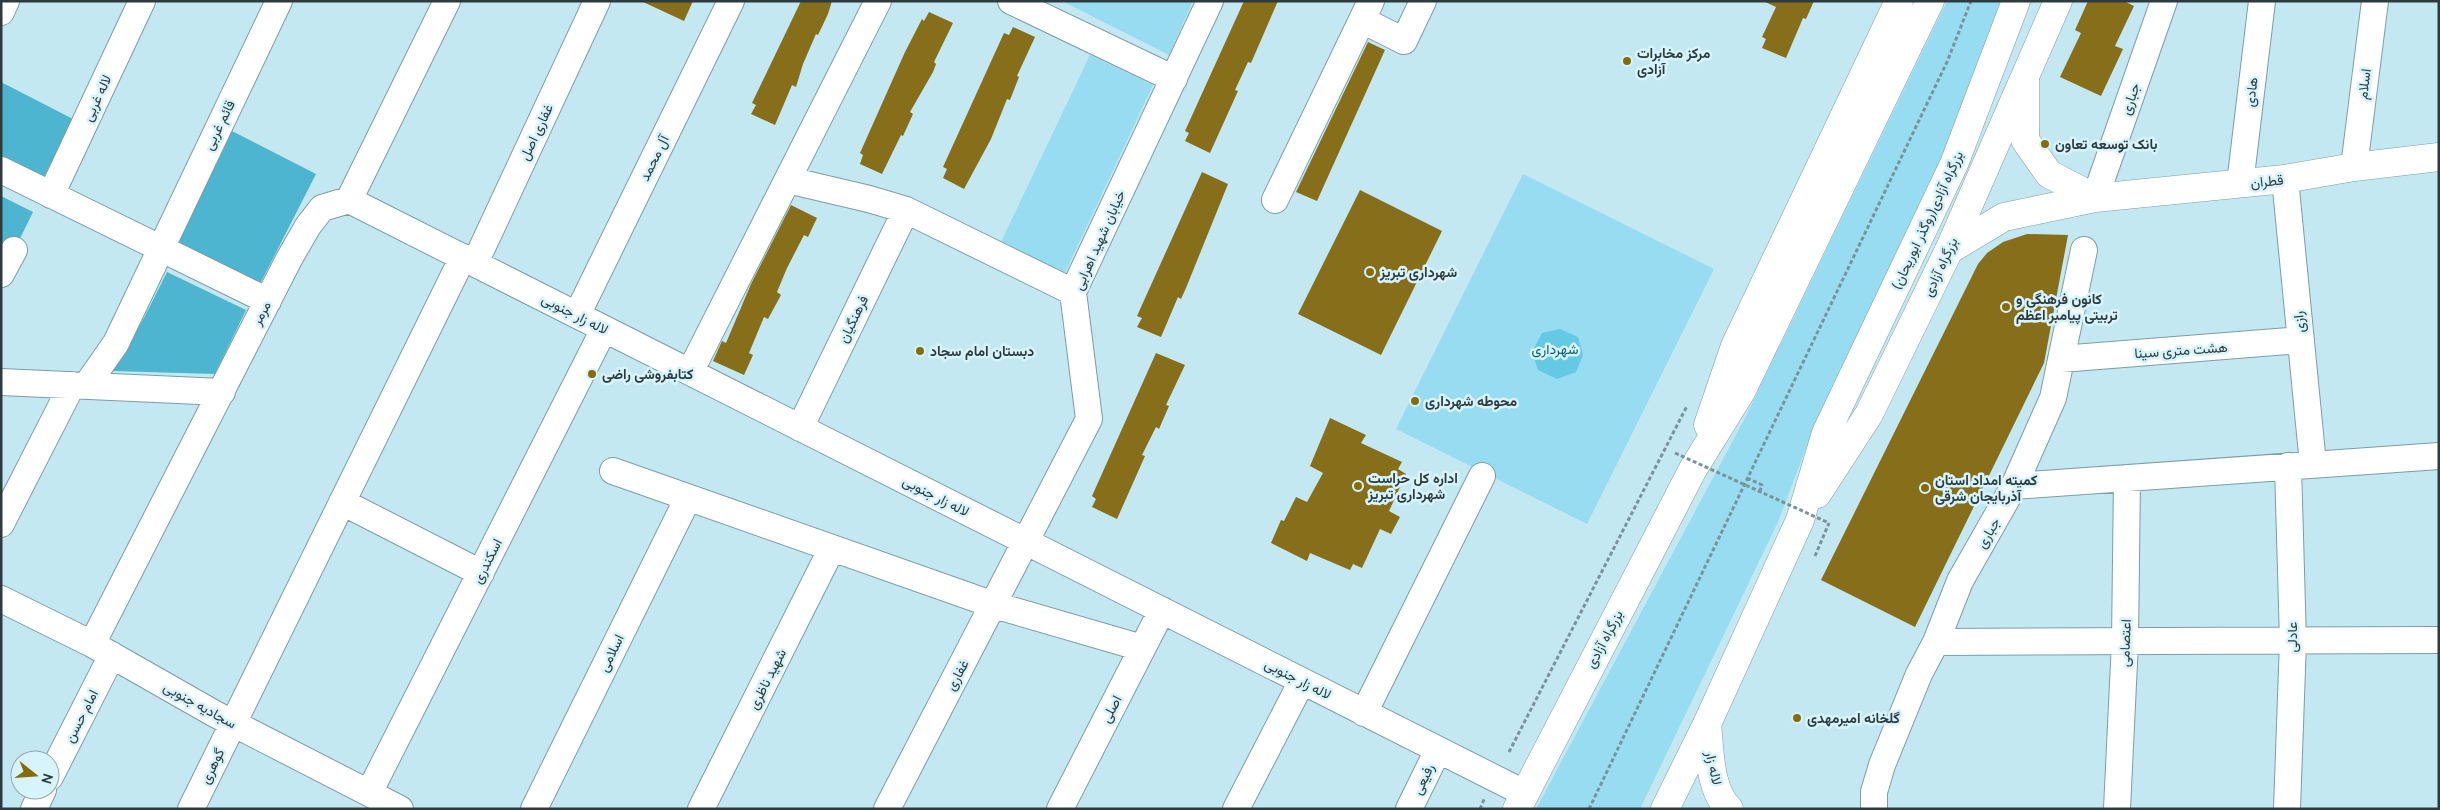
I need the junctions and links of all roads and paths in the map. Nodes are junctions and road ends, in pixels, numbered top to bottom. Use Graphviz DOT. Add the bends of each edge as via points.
graph roads {
  1 [pos="6,1"];
  2 [pos="142,1"];
  3 [pos="279,1"];
  4 [pos="447,1"];
  5 [pos="598,1"];
  6 [pos="731,1"];
  7 [pos="878,1"];
  8 [pos="1011,1"];
  9 [pos="1210,1"];
  10 [pos="1423,1"];
  11 [pos="1899,1"];
  12 [pos="1930,1"];
  13 [pos="1971,1"];
  14 [pos="2016,1"];
  15 [pos="2058,1"];
  16 [pos="2164,1"];
  17 [pos="2262,1"];
  18 [pos="2375,1"];
  19 [pos="1366,11"];
  20 [pos="1,12"];
  21 [pos="1174,79"];
  22 [pos="2025,80"];
  23 [pos="2439,157"];
  24 [pos="2354,167"];
  25 [pos="1,170"];
  26 [pos="2285,179"];
  27 [pos="788,180"];
  28 [pos="2240,184"];
  29 [pos="51,195"];
  30 [pos="2095,198"];
  31 [pos="349,200"];
  32 [pos="1275,200"];
  33 [pos="906,210"];
  34 [pos="160,248"];
  35 [pos="14,250"];
  36 [pos="1949,250"];
  37 [pos="2084,250"];
  38 [pos="469,260"];
  39 [pos="1,274"];
  40 [pos="1073,292"];
  41 [pos="268,301"];
  42 [pos="577,315"];
  43 [pos="604,329"];
  44 [pos="2301,340"];
  45 [pos="2061,359"];
  46 [pos="690,372"];
  47 [pos="1,382"];
  48 [pos="79,386"];
  49 [pos="222,392"];
  50 [pos="800,428"];
  51 [pos="1826,433"];
  52 [pos="2439,456"];
  53 [pos="1662,458"];
  54 [pos="1684,461"];
  55 [pos="2313,464"];
  56 [pos="2288,466"];
  57 [pos="612,471"];
  58 [pos="1482,476"];
  59 [pos="1747,478"];
  60 [pos="2127,478"];
  61 [pos="2014,486"];
  62 [pos="1760,491"];
  63 [pos="688,498"];
  64 [pos="342,502"];
  65 [pos="1800,520"];
  66 [pos="1,524"];
  67 [pos="1027,542"];
  68 [pos="832,548"];
  69 [pos="1815,556"];
  70 [pos="481,573"];
  71 [pos="1,599"];
  72 [pos="994,605"];
  73 [pos="1162,610"];
  74 [pos="2439,640"];
  75 [pos="2293,641"];
  76 [pos="1936,642"];
  77 [pos="2125,642"];
  78 [pos="1142,648"];
  79 [pos="102,650"];
  80 [pos="1302,681"];
  81 [pos="1364,713"];
  82 [pos="233,724"];
  83 [pos="1707,724"];
  84 [pos="1438,750"];
  85 [pos="60,753"];
  86 [pos="363,798"];
  87 [pos="1520,801"];
  88 [pos="191,809"];
  89 [pos="400,809"];
  90 [pos="534,809"];
  91 [pos="701,809"];
  92 [pos="887,809"];
  93 [pos="1060,809"];
  94 [pos="1236,809"];
  95 [pos="1409,809"];
  96 [pos="1589,809"];
  97 [pos="1665,809"];
  98 [pos="1729,809"];
  99 [pos="1874,809"];
  100 [pos="2117,809"];
  101 [pos="2287,809"];
  1 -- 20 [label="street"];
  2 -- 29 [label="street, لاله غربی"];
  3 -- 34 [label="street, قائم غربی"];
  4 -- 31 [label="street"];
  5 -- 38 [label="street, غفاری اصل"];
  6 -- 42 [label="street, آل محمد"];
  7 -- 27 [label="street"];
  8 -- 21 [label="street"];
  9 -- 21 [label="street, خیابان شهید اهرابی"];
  10 -- 19 [label="street" via="1404,41"];
  11 -- 54 [label="main road, بزرگراه آزادی"];
  12 -- 54 [label="main road, بزرگراه آزادی" via="1742,390"];
  13 -- 59 [label="path" via="1947,62"];
  14 -- 51 [label="main road, بزرگراه آزادی(روگذر ابوریحان)" via="1954,164"];
  15 -- 22 [label="main road, بزرگراه آزادی"];
  16 -- 30 [label="street, جباری"];
  17 -- 28 [label="street, هادی"];
  18 -- 24 [label="street, اسلام"];
  19 -- 32 [label="street"];
  21 -- 40 [label="street, خیابان شهید اهرابی"];
  22 -- 30 [label="main road" via="2025,140 2050,174"];
  22 -- 36 [label="main road, بزرگراه آزادی"];
  23 -- 24 [label="main road, قطران"];
  24 -- 26 [label="main road, قطران"];
  25 -- 29 [label="street"];
  26 -- 28 [label="main road, قطران"];
  26 -- 44 [label="street, رازی"];
  27 -- 33 [label="street"];
  27 -- 46 [label="street"];
  28 -- 30 [label="main road, قطران"];
  29 -- 34 [label="street"];
  30 -- 36 [label="main road, قطران" via="2004,217"];
  31 -- 38 [label="street, لاله زار جنوبی"];
  31 -- 41 [label="street, مرمر" via="322,208 308,226"];
  33 -- 40 [label="street"];
  33 -- 50 [label="street, فرهنگیان"];
  34 -- 41 [label="street"];
  34 -- 48 [label="street, قائم غربی" via="116,343"];
  35 -- 39 [label="street"];
  36 -- 65 [label="main road, بزرگراه آزادی" via="1869,414"];
  37 -- 45 [label="street, جباری"];
  38 -- 42 [label="street, لاله زار جنوبی"];
  38 -- 64 [label="street, غفاری اصل"];
  40 -- 67 [label="street, خیابان شهید اهرابی" via="1090,418"];
  41 -- 49 [label="street, مرمر"];
  42 -- 43 [label="street, لاله زار جنوبی"];
  43 -- 46 [label="street, لاله زار جنوبی"];
  43 -- 70 [label="street, اسکندری"];
  44 -- 45 [label="street, هشت متری سینا"];
  44 -- 55 [label="street, رازی"];
  45 -- 61 [label="street, جباری" via="2053,398"];
  46 -- 50 [label="street, لاله زار جنوبی"];
  47 -- 48 [label="street"];
  48 -- 49 [label="street"];
  48 -- 66 [label="street, قائم غربی"];
  49 -- 79 [label="street, مرمر"];
  50 -- 67 [label="street, لاله زار جنوبی"];
  51 -- 65 [label="main road, بزرگراه آزادی"];
  52 -- 55 [label="street"];
  53 -- 54 [label="path"];
  54 -- 62 [label="path, bridge"];
  54 -- 87 [label="main road, بزرگراه آزادی"];
  55 -- 56 [label="street"];
  56 -- 60 [label="street"];
  56 -- 75 [label="street, عادلی"];
  57 -- 63 [label="street"];
  58 -- 81 [label="street"];
  59 -- 62 [label="path" via="1762,485"];
  59 -- 96 [label="path"];
  60 -- 61 [label="street"];
  60 -- 77 [label="street, اعتصامی"];
  61 -- 76 [label="street, جباری" via="1960,581"];
  62 -- 69 [label="path, bridge" via="1828,523"];
  63 -- 68 [label="street"];
  63 -- 90 [label="street, اسلامی"];
  64 -- 70 [label="street"];
  64 -- 82 [label="street, گوهری"];
  65 -- 83 [label="main road, بزرگراه آزادی"];
  67 -- 72 [label="street, غفاری"];
  67 -- 73 [label="street, لاله زار جنوبی"];
  68 -- 72 [label="street"];
  68 -- 91 [label="street, شهید ناظری"];
  70 -- 86 [label="street, اسکندری"];
  71 -- 79 [label="street, سجادیه جنوبی"];
  72 -- 78 [label="street"];
  72 -- 92 [label="street, غفاری"];
  73 -- 78 [label="street, اصلی"];
  73 -- 80 [label="street, لاله زار جنوبی"];
  74 -- 75 [label="street"];
  75 -- 77 [label="street"];
  75 -- 101 [label="street, عادلی"];
  76 -- 77 [label="street"];
  76 -- 99 [label="street, جباری" via="1919,674 1882,765 1874,792"];
  77 -- 100 [label="street, اعتصامی"];
  78 -- 93 [label="street, اصلی"];
  79 -- 82 [label="street, سجادیه جنوبی"];
  79 -- 85 [label="street, امام حسن"];
  80 -- 81 [label="street, لاله زار جنوبی"];
  80 -- 94 [label="street"];
  81 -- 84 [label="street, لاله زار جنوبی"];
  82 -- 86 [label="street, سجادیه جنوبی"];
  82 -- 88 [label="street, گوهری"];
  83 -- 97 [label="main road, بزرگراه آزادی"];
  83 -- 98 [label="main road, لاله زار" via="1713,774 1723,803"];
  84 -- 87 [label="street, لاله زار جنوبی"];
  84 -- 95 [label="street, رفیعی"];
  86 -- 89 [label="street, سجادیه جنوبی"];
}
